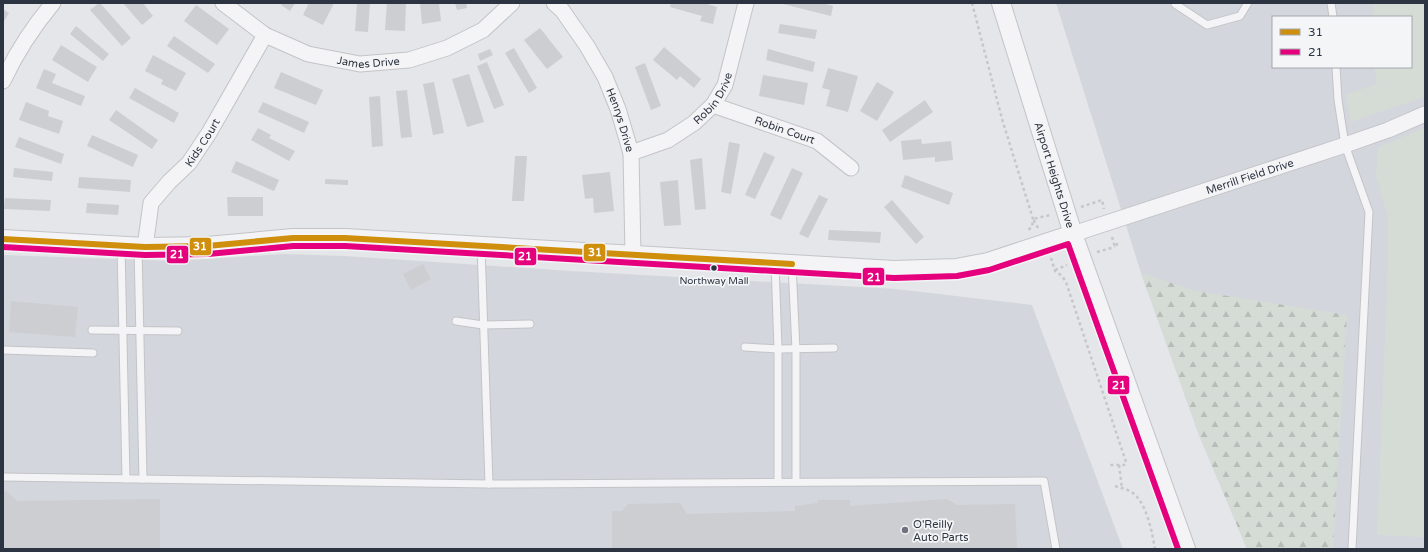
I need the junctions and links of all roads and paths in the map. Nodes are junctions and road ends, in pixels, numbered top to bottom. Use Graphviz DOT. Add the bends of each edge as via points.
graph roads {
  1 [pos="53,3"];
  2 [pos="224,3"];
  3 [pos="512,3"];
  4 [pos="554,3"];
  5 [pos="746,3"];
  6 [pos="972,3"];
  7 [pos="1001,3"];
  8 [pos="1175,3"];
  9 [pos="1248,3"];
  10 [pos="1331,3"];
  11 [pos="1333,16"];
  12 [pos="265,35"];
  13 [pos="1336,68"];
  14 [pos="3,81"];
  15 [pos="713,105"];
  16 [pos="1425,114"];
  17 [pos="1345,145"];
  18 [pos="631,152"];
  19 [pos="851,168"];
  20 [pos="1023,233"];
  21 [pos="1073,234"];
  22 [pos="3,239"];
  23 [pos="135,246"];
  24 [pos="481,246"];
  25 [pos="633,254"];
  26 [pos="784,264"];
  27 [pos="1054,270"];
  28 [pos="456,321"];
  29 [pos="530,324"];
  30 [pos="484,325"];
  31 [pos="92,330"];
  32 [pos="123,330"];
  33 [pos="140,330"];
  34 [pos="178,331"];
  35 [pos="745,347"];
  36 [pos="834,348"];
  37 [pos="778,349"];
  38 [pos="3,350"];
  39 [pos="796,350"];
  40 [pos="93,353"];
  41 [pos="1110,465"];
  42 [pos="1119,465"];
  43 [pos="3,477"];
  44 [pos="126,479"];
  45 [pos="143,479"];
  46 [pos="778,482"];
  47 [pos="796,482"];
  48 [pos="489,484"];
  49 [pos="1115,486"];
  50 [pos="1122,488"];
  51 [pos="1056,549"];
  52 [pos="1155,549"];
  53 [pos="1186,549"];
  54 [pos="1352,549"];
  1 -- 14 [label="street" via="37,22"];
  2 -- 12 [label="street, James Drive"];
  3 -- 12 [label="street, James Drive" via="483,30 447,48 409,60 360,64 308,54"];
  4 -- 18 [label="street, Henrys Drive" via="562,10 587,46 604,77 618,109"];
  5 -- 15 [label="street, Robin Drive" via="725,85"];
  6 -- 20 [label="path" via="1002,119 1033,219 1032,227"];
  7 -- 21 [label="street, Airport Heights Drive"];
  8 -- 9 [label="lane" via="1208,25 1240,16"];
  10 -- 11 [label="lane"];
  12 -- 23 [label="street, Kids Court" via="189,163 151,203"];
  13 -- 17 [label="lane"];
  15 -- 18 [label="street, Robin Drive" via="694,123 668,140"];
  15 -- 19 [label="street, Robin Court" via="817,141"];
  16 -- 17 [label="street, Merrill Field Drive"];
  17 -- 21 [label="street, Merrill Field Drive"];
  17 -- 54 [label="lane" via="1369,212"];
  18 -- 25 [label="street, Henrys Drive"];
  21 -- 26 [label="street" via="988,262 956,268 894,270"];
  21 -- 53 [label="street, Airport Heights Drive"];
  22 -- 23 [label="street"];
  23 -- 24 [label="street" via="207,246 293,238 345,238"];
  23 -- 32 [label="lane"];
  23 -- 33 [label="lane"];
  24 -- 25 [label="street"];
  24 -- 30 [label="lane"];
  25 -- 26 [label="street"];
  26 -- 37 [label="lane"];
  26 -- 39 [label="lane"];
  27 -- 42 [label="path" via="1066,282 1123,451 1126,464"];
  28 -- 30 [label="lane"];
  29 -- 30 [label="lane"];
  30 -- 48 [label="lane"];
  31 -- 32 [label="lane"];
  32 -- 33 [label="lane"];
  32 -- 44 [label="lane"];
  33 -- 34 [label="lane"];
  33 -- 45 [label="lane"];
  35 -- 37 [label="lane"];
  36 -- 39 [label="lane"];
  37 -- 39 [label="lane"];
  37 -- 46 [label="lane"];
  38 -- 40 [label="lane"];
  39 -- 47 [label="lane"];
  41 -- 42 [label="path"];
  42 -- 50 [label="path"];
  43 -- 44 [label="lane"];
  44 -- 45 [label="lane"];
  45 -- 48 [label="lane"];
  46 -- 47 [label="lane"];
  46 -- 48 [label="lane"];
  47 -- 51 [label="lane" via="1044,481"];
  49 -- 50 [label="path"];
  50 -- 52 [label="path" via="1133,494 1141,504 1148,519"];
}
